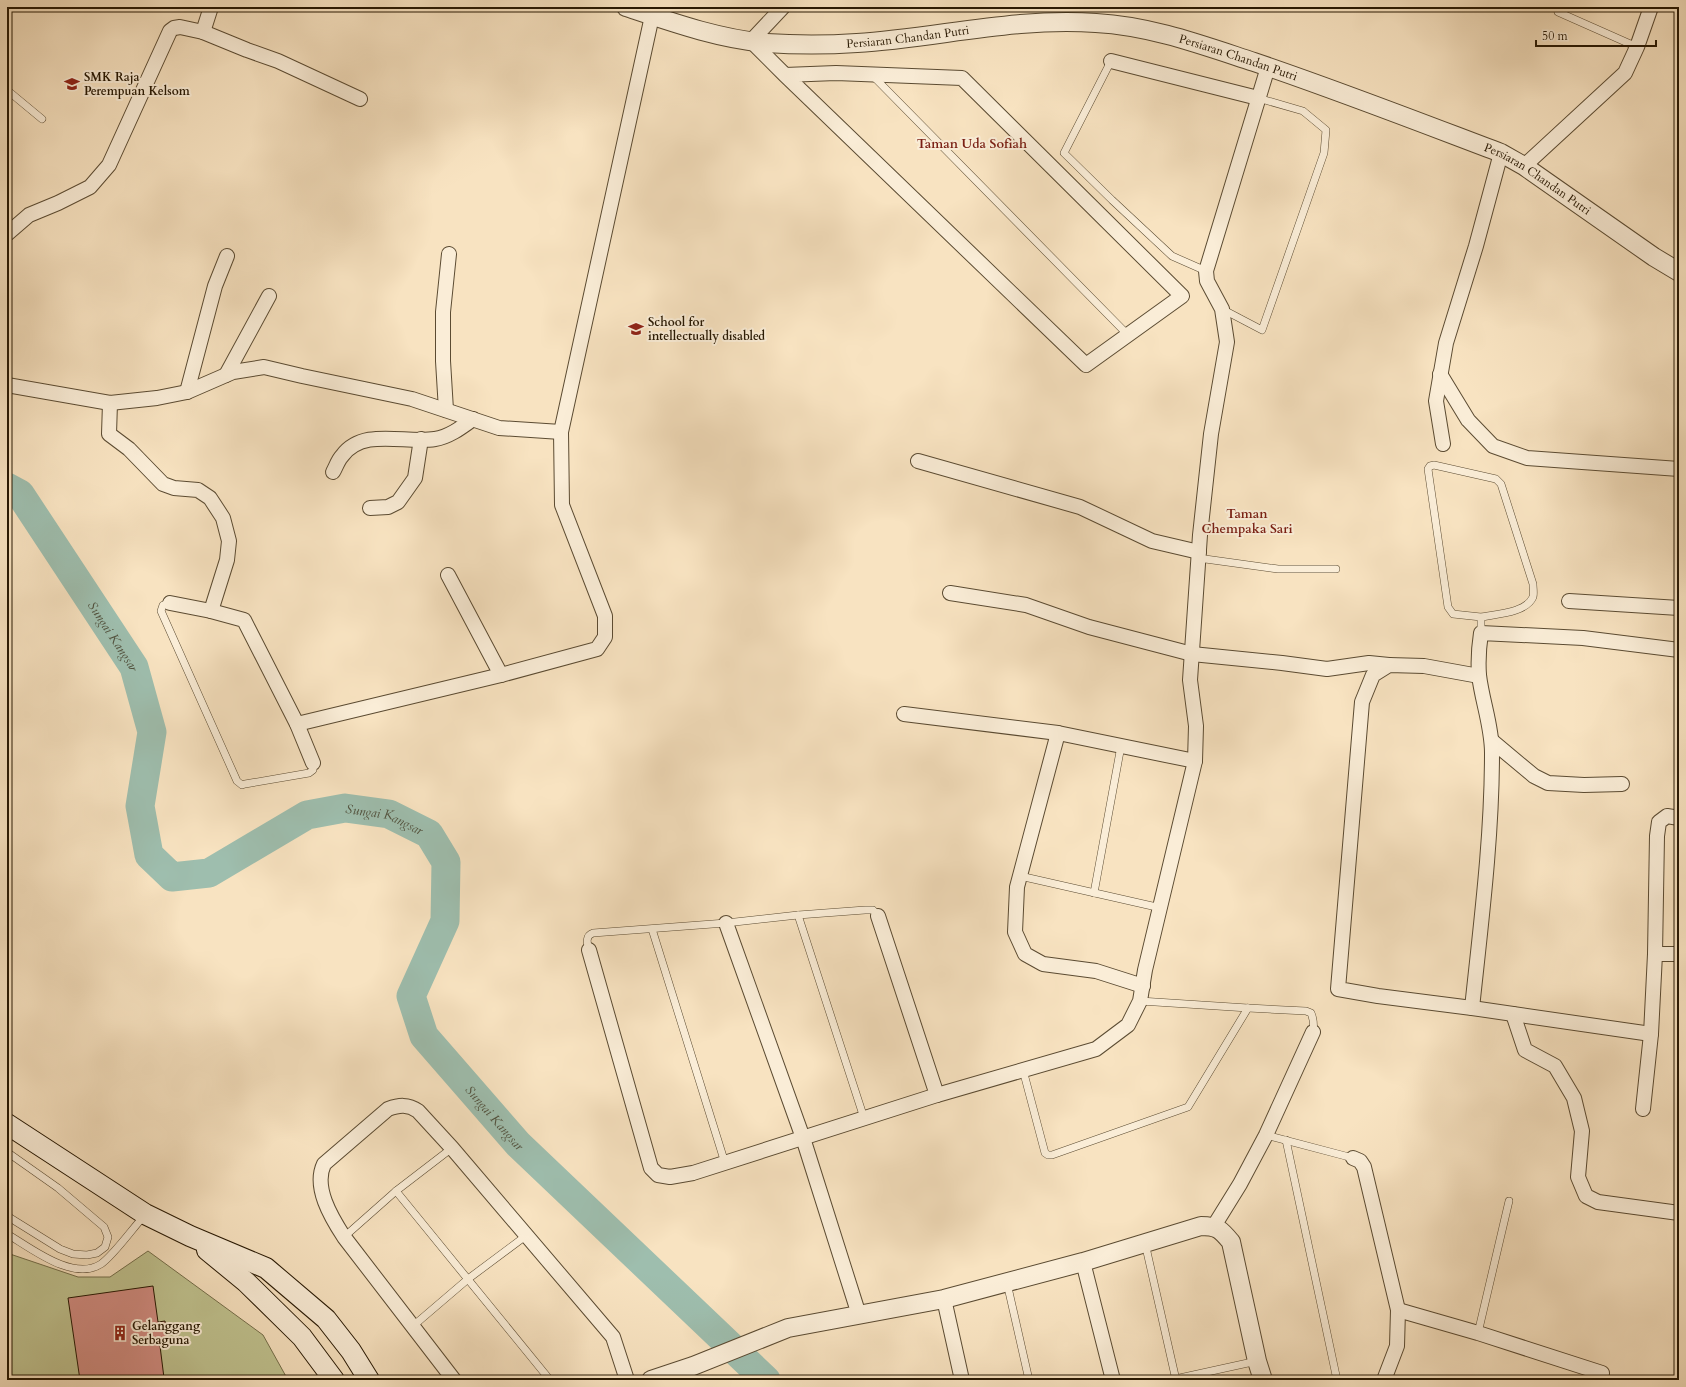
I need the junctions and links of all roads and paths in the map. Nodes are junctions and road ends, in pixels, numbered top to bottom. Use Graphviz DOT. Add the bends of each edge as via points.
graph roads {
  1 [pos="211,7"];
  2 [pos="626,7"];
  3 [pos="783,7"];
  4 [pos="1650,7"];
  5 [pos="1558,12"];
  6 [pos="652,16"];
  7 [pos="204,32"];
  8 [pos="751,41"];
  9 [pos="1637,47"];
  10 [pos="1111,60"];
  11 [pos="1268,67"];
  12 [pos="872,74"];
  13 [pos="785,75"];
  14 [pos="7,90"];
  15 [pos="1258,98"];
  16 [pos="360,99"];
  17 [pos="42,119"];
  18 [pos="1501,153"];
  19 [pos="1524,166"];
  20 [pos="7,234"];
  21 [pos="449,254"];
  22 [pos="227,256"];
  23 [pos="1206,271"];
  24 [pos="1679,272"];
  25 [pos="269,296"];
  26 [pos="1222,309"];
  27 [pos="1128,335"];
  28 [pos="1440,374"];
  29 [pos="226,375"];
  30 [pos="7,385"];
  31 [pos="187,392"];
  32 [pos="110,403"];
  33 [pos="446,410"];
  34 [pos="473,420"];
  35 [pos="560,432"];
  36 [pos="421,440"];
  37 [pos="1443,444"];
  38 [pos="918,461"];
  39 [pos="1679,469"];
  40 [pos="333,472"];
  41 [pos="370,508"];
  42 [pos="1199,555"];
  43 [pos="1336,569"];
  44 [pos="448,575"];
  45 [pos="950,593"];
  46 [pos="1570,601"];
  47 [pos="170,603"];
  48 [pos="1679,608"];
  49 [pos="211,611"];
  50 [pos="1481,617"];
  51 [pos="1481,633"];
  52 [pos="1679,650"];
  53 [pos="1192,654"];
  54 [pos="1389,665"];
  55 [pos="501,675"];
  56 [pos="1479,676"];
  57 [pos="904,714"];
  58 [pos="297,724"];
  59 [pos="1058,733"];
  60 [pos="1492,741"];
  61 [pos="1121,746"];
  62 [pos="1195,761"];
  63 [pos="313,763"];
  64 [pos="1622,784"];
  65 [pos="1679,818"];
  66 [pos="1020,876"];
  67 [pos="1094,893"];
  68 [pos="1161,908"];
  69 [pos="798,915"];
  70 [pos="878,916"];
  71 [pos="726,923"];
  72 [pos="652,929"];
  73 [pos="589,950"];
  74 [pos="1655,954"];
  75 [pos="1679,954"];
  76 [pos="1143,986"];
  77 [pos="1140,1001"];
  78 [pos="1248,1008"];
  79 [pos="1472,1008"];
  80 [pos="1513,1014"];
  81 [pos="1313,1032"];
  82 [pos="1651,1034"];
  83 [pos="1023,1070"];
  84 [pos="937,1095"];
  85 [pos="1643,1109"];
  86 [pos="864,1118"];
  87 [pos="7,1124"];
  88 [pos="1266,1135"];
  89 [pos="803,1138"];
  90 [pos="1286,1140"];
  91 [pos="452,1148"];
  92 [pos="7,1152"];
  93 [pos="1353,1158"];
  94 [pos="725,1163"];
  95 [pos="396,1191"];
  96 [pos="1509,1201"];
  97 [pos="1679,1213"];
  98 [pos="145,1214"];
  99 [pos="7,1216"];
  100 [pos="1214,1226"];
  101 [pos="7,1234"];
  102 [pos="527,1235"];
  103 [pos="190,1236"];
  104 [pos="344,1237"];
  105 [pos="1145,1243"];
  106 [pos="1083,1262"];
  107 [pos="468,1279"];
  108 [pos="1007,1282"];
  109 [pos="944,1299"];
  110 [pos="1398,1310"];
  111 [pos="859,1315"];
  112 [pos="413,1326"];
  113 [pos="1478,1333"];
  114 [pos="1257,1361"];
  115 [pos="1176,1379"];
  116 [pos="334,1380"];
  117 [pos="369,1380"];
  118 [pos="454,1380"];
  119 [pos="550,1380"];
  120 [pos="627,1380"];
  121 [pos="651,1380"];
  122 [pos="962,1380"];
  123 [pos="1029,1380"];
  124 [pos="1113,1380"];
  125 [pos="1263,1380"];
  126 [pos="1337,1380"];
  127 [pos="1384,1380"];
  128 [pos="1601,1380"];
  1 -- 7 [label="street"];
  2 -- 6 [label="street, Persiaran Chandan Putri"];
  3 -- 8 [label="street"];
  4 -- 9 [label="street"];
  5 -- 9 [label="lane"];
  6 -- 8 [label="street, Persiaran Chandan Putri"];
  6 -- 35 [label="street"];
  7 -- 16 [label="street" via="278,61"];
  7 -- 20 [label="street" via="180,27 170,31 109,165 90,187 58,204 28,215"];
  8 -- 11 [label="street, Persiaran Chandan Putri" via="856,43 897,40 1003,25 1093,22 1156,31"];
  8 -- 13 [label="street"];
  9 -- 19 [label="street" via="1624,73"];
  10 -- 15 [label="street"];
  10 -- 23 [label="lane" via="1064,153 1172,256"];
  11 -- 15 [label="street"];
  11 -- 18 [label="street, Persiaran Chandan Putri"];
  12 -- 13 [label="street"];
  12 -- 27 [label="lane"];
  12 -- 27 [label="street" via="962,78 1182,296"];
  13 -- 27 [label="street" via="1086,365"];
  14 -- 17 [label="lane"];
  15 -- 23 [label="street"];
  15 -- 26 [label="lane" via="1303,111 1326,130 1324,153 1262,330"];
  18 -- 19 [label="street, Persiaran Chandan Putri"];
  18 -- 28 [label="street" via="1446,343"];
  19 -- 24 [label="street, Persiaran Chandan Putri"];
  21 -- 33 [label="street" via="443,312"];
  22 -- 31 [label="street" via="215,286"];
  23 -- 26 [label="street" via="1207,281"];
  25 -- 29 [label="street"];
  26 -- 42 [label="street" via="1228,342 1212,434"];
  28 -- 37 [label="street" via="1436,401"];
  28 -- 39 [label="street" via="1468,420 1493,446 1527,458"];
  29 -- 31 [label="street"];
  29 -- 33 [label="street" via="264,367 412,399"];
  30 -- 32 [label="street"];
  31 -- 32 [label="street"];
  32 -- 49 [label="street" via="109,434 164,484 174,488 198,490 210,498 224,518 229,541 227,560"];
  33 -- 34 [label="street"];
  34 -- 35 [label="street" via="499,428"];
  34 -- 36 [label="street" via="436,439"];
  35 -- 55 [label="street" via="562,505 605,616 605,637 597,649"];
  36 -- 40 [label="street" via="376,438 359,441 342,455"];
  36 -- 41 [label="street" via="415,478 398,502 388,507"];
  38 -- 42 [label="street" via="1080,507 1152,540"];
  42 -- 43 [label="lane" via="1278,569"];
  42 -- 53 [label="street"];
  44 -- 55 [label="street"];
  45 -- 53 [label="street" via="1026,605 1089,627"];
  46 -- 48 [label="street"];
  47 -- 49 [label="street"];
  47 -- 63 [label="lane" via="163,605 161,611 237,781 245,784 309,774 313,770"];
  49 -- 58 [label="street" via="242,618 246,622"];
  50 -- 50 [label="lane" via="1453,614 1448,606 1428,469 1430,466 1489,476 1501,484 1533,584 1534,595 1529,604 1522,608"];
  50 -- 51 [label="lane"];
  51 -- 52 [label="street" via="1583,638"];
  51 -- 56 [label="street"];
  53 -- 54 [label="street" via="1327,669 1369,663"];
  53 -- 62 [label="street" via="1190,680 1196,726"];
  54 -- 56 [label="street" via="1424,666"];
  54 -- 79 [label="street" via="1373,675 1362,702 1338,989"];
  55 -- 58 [label="street"];
  56 -- 60 [label="street"];
  57 -- 59 [label="street"];
  58 -- 63 [label="street"];
  59 -- 61 [label="street"];
  59 -- 66 [label="street"];
  60 -- 64 [label="street" via="1534,776 1548,783"];
  60 -- 79 [label="street" via="1485,877"];
  61 -- 62 [label="street"];
  61 -- 67 [label="lane"];
  62 -- 68 [label="street"];
  65 -- 74 [label="street" via="1667,816 1659,822"];
  66 -- 67 [label="lane"];
  66 -- 76 [label="street" via="1017,887 1015,932 1025,954 1043,964 1096,971"];
  67 -- 68 [label="lane"];
  68 -- 76 [label="street"];
  69 -- 70 [label="lane" via="873,910"];
  69 -- 71 [label="lane"];
  69 -- 86 [label="lane"];
  70 -- 84 [label="street"];
  71 -- 72 [label="lane"];
  71 -- 89 [label="street"];
  72 -- 73 [label="lane" via="591,933 587,941"];
  72 -- 94 [label="lane"];
  73 -- 94 [label="street" via="652,1168 658,1175 670,1177"];
  74 -- 75 [label="street"];
  74 -- 82 [label="street"];
  76 -- 77 [label="street"];
  77 -- 78 [label="lane"];
  77 -- 83 [label="street" via="1128,1025 1096,1049"];
  78 -- 81 [label="lane" via="1306,1011 1313,1018"];
  78 -- 83 [label="lane" via="1188,1107 1052,1155 1048,1156 1045,1153"];
  79 -- 80 [label="street"];
  80 -- 82 [label="street"];
  80 -- 97 [label="street" via="1525,1050 1555,1066 1574,1098 1582,1131 1578,1177 1586,1196 1598,1202"];
  81 -- 88 [label="street"];
  82 -- 85 [label="street"];
  83 -- 84 [label="street"];
  84 -- 86 [label="street"];
  86 -- 89 [label="street"];
  87 -- 98 [label="main road"];
  88 -- 90 [label="lane"];
  88 -- 100 [label="street"];
  89 -- 94 [label="street"];
  89 -- 111 [label="street"];
  90 -- 93 [label="lane"];
  90 -- 126 [label="lane"];
  91 -- 95 [label="lane"];
  91 -- 102 [label="street"];
  91 -- 104 [label="street" via="412,1106 388,1109 324,1164 321,1170 326,1205"];
  92 -- 99 [label="lane" via="58,1188 104,1226 108,1237 105,1247 96,1253 73,1254 60,1249"];
  93 -- 110 [label="street" via="1360,1161 1364,1167"];
  95 -- 104 [label="lane"];
  95 -- 107 [label="lane"];
  96 -- 113 [label="lane"];
  98 -- 101 [label="lane" via="102,1263 91,1268 75,1269 60,1265"];
  98 -- 103 [label="main road"];
  100 -- 105 [label="street" via="1201,1226"];
  100 -- 114 [label="street" via="1231,1242"];
  102 -- 107 [label="lane"];
  102 -- 120 [label="street" via="613,1337"];
  103 -- 116 [label="main road" via="246,1282 302,1337"];
  103 -- 117 [label="main road" via="266,1268 326,1319"];
  104 -- 112 [label="street"];
  105 -- 106 [label="street"];
  105 -- 115 [label="lane"];
  106 -- 108 [label="street"];
  106 -- 124 [label="street"];
  107 -- 112 [label="lane"];
  107 -- 119 [label="lane"];
  108 -- 109 [label="street"];
  108 -- 123 [label="lane"];
  109 -- 111 [label="street"];
  109 -- 122 [label="street"];
  110 -- 113 [label="street"];
  110 -- 127 [label="street" via="1397,1346"];
  111 -- 121 [label="street" via="788,1328"];
  112 -- 118 [label="street"];
  113 -- 128 [label="street" via="1602,1373"];
  114 -- 115 [label="lane"];
  114 -- 125 [label="street"];
}
